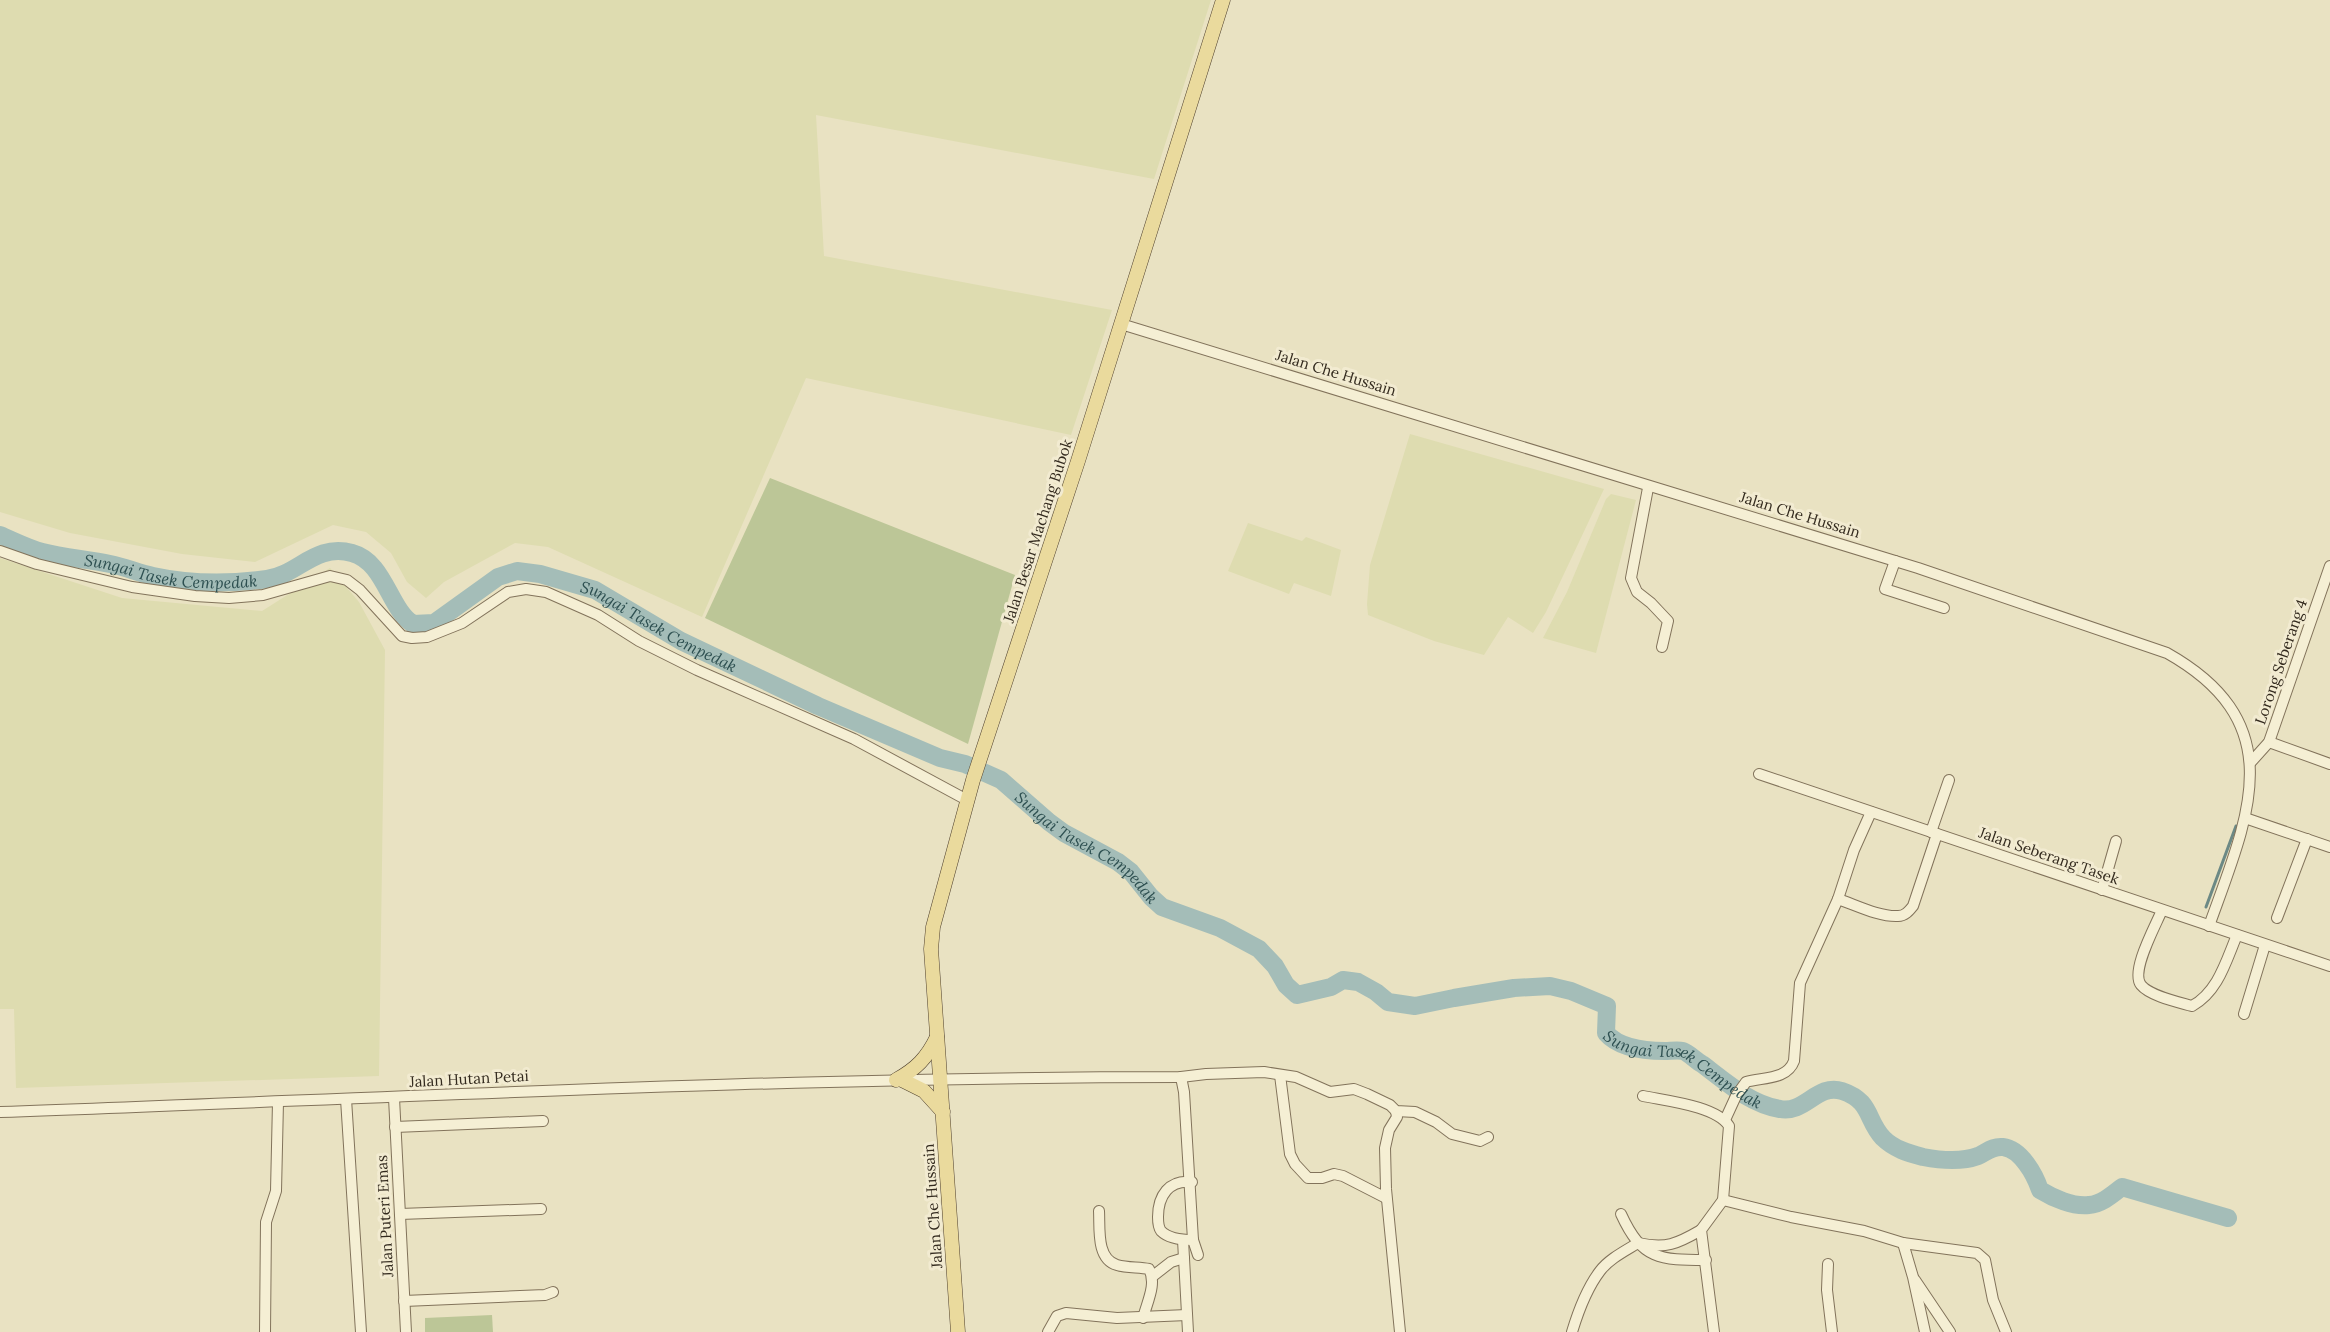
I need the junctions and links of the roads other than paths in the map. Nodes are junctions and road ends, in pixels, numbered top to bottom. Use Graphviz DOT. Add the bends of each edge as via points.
graph roads {
  1 [pos="1223,0"];
  2 [pos="1121,324"];
  3 [pos="1648,488"];
  4 [pos="0,551"];
  5 [pos="1895,561"];
  6 [pos="2330,566"];
  7 [pos="1944,608"];
  8 [pos="1662,647"];
  9 [pos="2269,742"];
  10 [pos="2251,762"];
  11 [pos="2330,764"];
  12 [pos="1759,774"];
  13 [pos="1949,780"];
  14 [pos="967,800"];
  15 [pos="1871,812"];
  16 [pos="2245,818"];
  17 [pos="1934,833"];
  18 [pos="2307,839"];
  19 [pos="2115,841"];
  20 [pos="2330,847"];
  21 [pos="2102,890"];
  22 [pos="1838,899"];
  23 [pos="2162,910"];
  24 [pos="2277,918"];
  25 [pos="2209,926"];
  26 [pos="2237,935"];
  27 [pos="2265,945"];
  28 [pos="2330,966"];
  29 [pos="2244,1014"];
  30 [pos="937,1036"];
  31 [pos="1280,1075"];
  32 [pos="1181,1077"];
  33 [pos="940,1079"];
  34 [pos="899,1080"];
  35 [pos="1643,1096"];
  36 [pos="394,1098"];
  37 [pos="346,1099"];
  38 [pos="278,1102"];
  39 [pos="1396,1111"];
  40 [pos="0,1112"];
  41 [pos="943,1112"];
  42 [pos="1725,1120"];
  43 [pos="543,1121"];
  44 [pos="395,1126"];
  45 [pos="1488,1137"];
  46 [pos="1190,1181"];
  47 [pos="1386,1198"];
  48 [pos="1723,1200"];
  49 [pos="541,1209"];
  50 [pos="1099,1211"];
  51 [pos="400,1214"];
  52 [pos="1621,1214"];
  53 [pos="1701,1230"];
  54 [pos="1188,1240"];
  55 [pos="1638,1243"];
  56 [pos="1902,1243"];
  57 [pos="1198,1254"];
  58 [pos="1184,1258"];
  59 [pos="1706,1260"];
  60 [pos="1828,1264"];
  61 [pos="1153,1275"];
  62 [pos="1913,1277"];
  63 [pos="553,1292"];
  64 [pos="404,1301"];
  65 [pos="1187,1316"];
  66 [pos="1143,1318"];
  67 [pos="265,1332"];
  68 [pos="361,1332"];
  69 [pos="406,1332"];
  70 [pos="958,1332"];
  71 [pos="1048,1332"];
  72 [pos="1188,1332"];
  73 [pos="1400,1332"];
  74 [pos="1572,1332"];
  75 [pos="1714,1332"];
  76 [pos="1832,1332"];
  77 [pos="1924,1332"];
  78 [pos="1950,1332"];
  79 [pos="2006,1332"];
  1 -- 2 [label="main road, Jalan Besar Machang Bubok"];
  2 -- 3 [label="street, Jalan Che Hussain"];
  2 -- 14 [label="main road, Jalan Besar Machang Bubok"];
  3 -- 5 [label="street, Jalan Che Hussain"];
  3 -- 8 [label="street" via="1631,578 1637,592 1668,621"];
  4 -- 14 [label="street" via="132,587 195,596 263,595 330,576 347,580 402,636 412,638 427,637 462,623 508,592 546,592 598,615 697,670 864,744"];
  5 -- 7 [label="street" via="1885,589"];
  5 -- 10 [label="street, Jalan Che Hussain" via="2140,643 2179,660 2223,696 2245,737"];
  6 -- 9 [label="street, Lorong Seberang 4"];
  9 -- 10 [label="street, Lorong Seberang 4"];
  9 -- 11 [label="street"];
  10 -- 16 [label="street, Jalan Che Hussain"];
  12 -- 15 [label="street, Jalan Seberang Tasek"];
  13 -- 17 [label="street"];
  14 -- 30 [label="main road, Jalan Besar Machang Bubok" via="933,927"];
  15 -- 17 [label="street, Jalan Seberang Tasek"];
  15 -- 22 [label="street"];
  16 -- 18 [label="street"];
  16 -- 25 [label="street, Jalan Che Hussain"];
  17 -- 21 [label="street, Jalan Seberang Tasek"];
  17 -- 22 [label="street" via="1913,906 1906,914 1879,913"];
  18 -- 20 [label="street"];
  18 -- 24 [label="street"];
  19 -- 21 [label="street"];
  21 -- 23 [label="street, Jalan Seberang Tasek"];
  22 -- 42 [label="street" via="1800,983 1791,1068 1785,1074 1746,1082"];
  23 -- 25 [label="street, Jalan Seberang Tasek"];
  23 -- 26 [label="street" via="2141,958 2138,979 2142,986 2165,999 2193,1006 2212,991"];
  25 -- 26 [label="street, Jalan Seberang Tasek"];
  26 -- 27 [label="street, Jalan Seberang Tasek"];
  27 -- 28 [label="street, Jalan Seberang Tasek"];
  27 -- 29 [label="street"];
  30 -- 33 [label="main road, Jalan Besar Machang Bubok"];
  30 -- 34 [label="main road" via="922,1062"];
  31 -- 32 [label="street, Jalan Hutan Petai" via="1263,1072"];
  31 -- 39 [label="street, Jalan Hutan Petai" via="1296,1077 1330,1092 1360,1091"];
  31 -- 47 [label="street" via="1290,1154 1295,1164 1308,1178 1343,1176"];
  32 -- 33 [label="street, Jalan Hutan Petai"];
  32 -- 46 [label="street"];
  33 -- 34 [label="street, Jalan Hutan Petai"];
  33 -- 41 [label="main road, Jalan Che Hussain"];
  34 -- 36 [label="street, Jalan Hutan Petai" via="651,1085"];
  34 -- 41 [label="main road" via="924,1091"];
  35 -- 42 [label="street" via="1715,1112"];
  36 -- 37 [label="street, Jalan Hutan Petai"];
  36 -- 44 [label="street, Jalan Puteri Emas"];
  37 -- 38 [label="street, Jalan Hutan Petai"];
  37 -- 68 [label="street"];
  38 -- 40 [label="street, Jalan Hutan Petai"];
  38 -- 67 [label="street" via="276,1191 266,1222"];
  39 -- 45 [label="street, Jalan Hutan Petai" via="1415,1112 1458,1136 1480,1141"];
  39 -- 47 [label="street" via="1384,1148"];
  41 -- 70 [label="main road, Jalan Che Hussain"];
  42 -- 48 [label="street" via="1729,1126"];
  43 -- 44 [label="street"];
  44 -- 51 [label="street, Jalan Puteri Emas"];
  46 -- 54 [label="street"];
  46 -- 54 [label="street" via="1174,1183 1158,1206 1161,1231"];
  47 -- 73 [label="street"];
  48 -- 53 [label="street"];
  48 -- 56 [label="street"];
  49 -- 51 [label="street"];
  50 -- 61 [label="street" via="1103,1254 1108,1261 1149,1269"];
  51 -- 64 [label="street, Jalan Puteri Emas"];
  52 -- 55 [label="street"];
  53 -- 55 [label="street" via="1674,1244 1657,1247"];
  53 -- 59 [label="street"];
  54 -- 57 [label="street"];
  54 -- 58 [label="street"];
  55 -- 59 [label="street" via="1667,1259"];
  55 -- 74 [label="street" via="1600,1271"];
  56 -- 62 [label="street"];
  56 -- 79 [label="street" via="1982,1255"];
  58 -- 61 [label="street"];
  58 -- 65 [label="street"];
  59 -- 75 [label="street"];
  60 -- 76 [label="street"];
  61 -- 66 [label="street"];
  62 -- 77 [label="street"];
  62 -- 78 [label="street"];
  63 -- 64 [label="street"];
  64 -- 69 [label="street, Jalan Puteri Emas"];
  65 -- 66 [label="street"];
  65 -- 72 [label="street"];
  66 -- 71 [label="street" via="1066,1313 1057,1316"];
}
